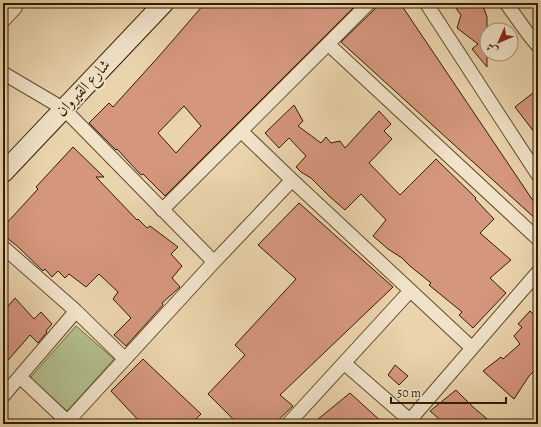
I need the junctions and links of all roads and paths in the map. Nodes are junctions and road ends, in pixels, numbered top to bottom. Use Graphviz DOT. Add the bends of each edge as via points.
graph roads {
  1 [pos="17,3"];
  2 [pos="164,3"];
  3 [pos="369,3"];
  4 [pos="426,3"];
  5 [pos="506,3"];
  6 [pos="3,21"];
  7 [pos="328,44"];
  8 [pos="538,46"];
  9 [pos="3,73"];
  10 [pos="64,109"];
  11 [pos="241,131"];
  12 [pos="3,173"];
  13 [pos="538,175"];
  14 [pos="292,180"];
  15 [pos="162,210"];
  16 [pos="538,239"];
  17 [pos="3,247"];
  18 [pos="214,262"];
  19 [pos="538,272"];
  20 [pos="410,291"];
  21 [pos="76,312"];
  22 [pos="472,348"];
  23 [pos="126,359"];
  24 [pos="344,362"];
  25 [pos="20,377"];
  26 [pos="3,396"];
  27 [pos="412,422"];
  28 [pos="69,423"];
  29 [pos="288,424"];
  1 -- 6 [label="street"];
  2 -- 10 [label="main road, شارع القيروان"];
  3 -- 7 [label="street"];
  4 -- 13 [label="street"];
  5 -- 8 [label="street" via="528,36"];
  7 -- 11 [label="street"];
  7 -- 16 [label="street"];
  9 -- 10 [label="street"];
  10 -- 12 [label="main road, شارع القيروان"];
  10 -- 15 [label="street"];
  11 -- 14 [label="street"];
  11 -- 15 [label="street"];
  14 -- 18 [label="street"];
  14 -- 20 [label="street"];
  15 -- 18 [label="street"];
  17 -- 21 [label="street"];
  18 -- 23 [label="street"];
  19 -- 22 [label="street"];
  20 -- 22 [label="street"];
  20 -- 24 [label="street"];
  21 -- 23 [label="street"];
  21 -- 25 [label="street"];
  22 -- 27 [label="street"];
  23 -- 28 [label="street"];
  24 -- 27 [label="street"];
  24 -- 29 [label="street"];
  25 -- 26 [label="street"];
  25 -- 28 [label="street"];
}
